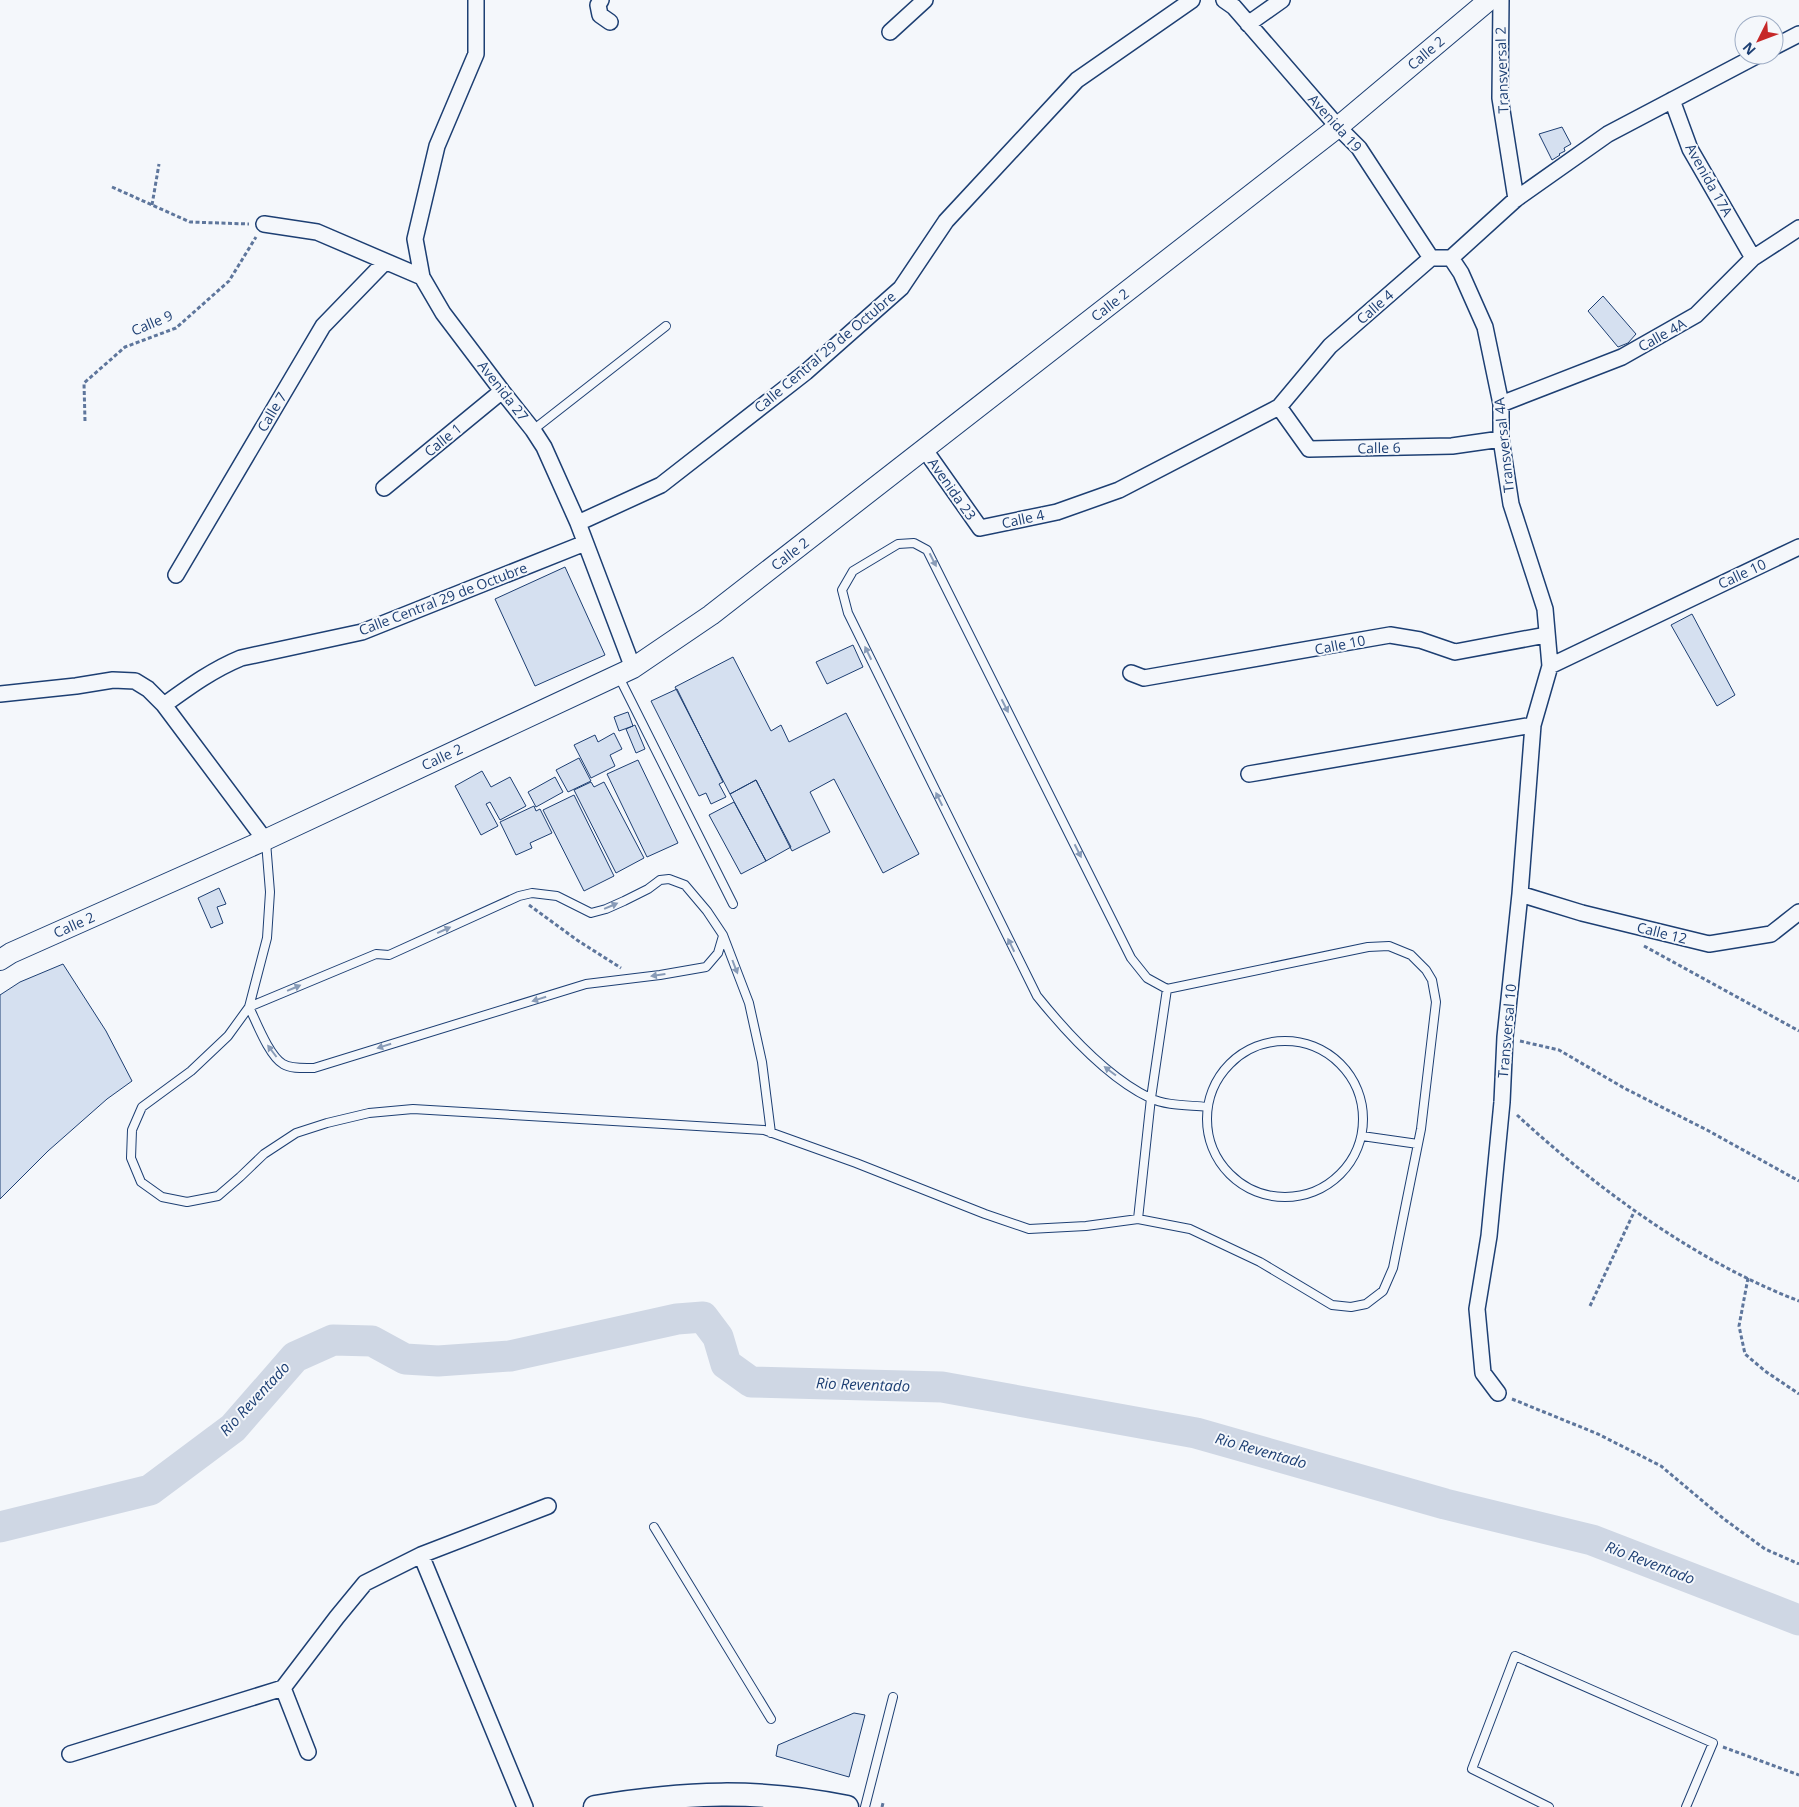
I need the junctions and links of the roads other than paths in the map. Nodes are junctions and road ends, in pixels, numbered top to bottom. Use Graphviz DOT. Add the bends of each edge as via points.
graph roads {
  1 [pos="476,0"];
  2 [pos="601,0"];
  3 [pos="925,0"];
  4 [pos="1192,0"];
  5 [pos="1224,0"];
  6 [pos="1282,0"];
  7 [pos="1489,0"];
  8 [pos="1501,0"];
  9 [pos="610,22"];
  10 [pos="1248,24"];
  11 [pos="890,32"];
  12 [pos="1799,34"];
  13 [pos="1784,42"];
  14 [pos="1739,65"];
  15 [pos="1672,100"];
  16 [pos="1338,127"];
  17 [pos="1516,199"];
  18 [pos="264,224"];
  19 [pos="1799,228"];
  20 [pos="1431,258"];
  21 [pos="1451,258"];
  22 [pos="1753,258"];
  23 [pos="385,262"];
  24 [pos="422,277"];
  25 [pos="666,326"];
  26 [pos="502,392"];
  27 [pos="1501,404"];
  28 [pos="1279,407"];
  29 [pos="534,430"];
  30 [pos="1501,440"];
  31 [pos="925,450"];
  32 [pos="384,488"];
  33 [pos="578,523"];
  34 [pos="980,528"];
  35 [pos="585,543"];
  36 [pos="1799,547"];
  37 [pos="176,575"];
  38 [pos="1546,635"];
  39 [pos="1550,666"];
  40 [pos="625,672"];
  41 [pos="1131,673"];
  42 [pos="0,694"];
  43 [pos="164,705"];
  44 [pos="1533,725"];
  45 [pos="1249,774"];
  46 [pos="266,840"];
  47 [pos="1520,894"];
  48 [pos="733,904"];
  49 [pos="1799,912"];
  50 [pos="723,935"];
  51 [pos="0,960"];
  52 [pos="1167,989"];
  53 [pos="248,1007"];
  54 [pos="1151,1098"];
  55 [pos="1206,1107"];
  56 [pos="772,1133"];
  57 [pos="1362,1136"];
  58 [pos="1418,1144"];
  59 [pos="1138,1219"];
  60 [pos="1498,1393"];
  61 [pos="548,1506"];
  62 [pos="654,1527"];
  63 [pos="421,1555"];
  64 [pos="283,1688"];
  65 [pos="893,1697"];
  66 [pos="771,1720"];
  67 [pos="308,1752"];
  68 [pos="70,1754"];
  69 [pos="659,1802"];
  70 [pos="525,1807"];
  71 [pos="595,1807"];
  72 [pos="847,1807"];
  73 [pos="865,1807"];
  74 [pos="1549,1807"];
  75 [pos="1686,1807"];
  1 -- 24 [label="street" via="476,54 437,146 415,239"];
  2 -- 9 [label="street" via="598,5 600,15"];
  3 -- 11 [label="street"];
  4 -- 33 [label="street, Calle Central 29 de Octubre" via="1076,80 946,221 901,288 806,372 661,485"];
  5 -- 10 [label="street, Avenida 19"];
  6 -- 10 [label="street"];
  7 -- 16 [label="street, Calle 2"];
  8 -- 17 [label="street, Transversal 2" via="1500,98"];
  10 -- 16 [label="street, Avenida 19"];
  12 -- 13 [label="street"];
  14 -- 15 [label="street"];
  15 -- 17 [label="street" via="1608,134"];
  15 -- 22 [label="street, Avenida 17A" via="1690,148"];
  16 -- 20 [label="street, Avenida 19" via="1359,148"];
  16 -- 31 [label="street, Calle 2"];
  17 -- 21 [label="street"];
  18 -- 23 [label="street" via="317,232"];
  19 -- 22 [label="street, Calle 4A"];
  20 -- 21 [label="street"];
  20 -- 28 [label="street, Calle 4" via="1330,346"];
  21 -- 27 [label="street, Transversal 4A" via="1485,328"];
  22 -- 27 [label="street, Calle 4A" via="1696,315 1622,357"];
  23 -- 24 [label="street"];
  23 -- 37 [label="street, Calle 7" via="323,326"];
  24 -- 26 [label="street, Avenida 27" via="443,313"];
  25 -- 29 [label="lane"];
  26 -- 29 [label="street, Avenida 27"];
  26 -- 32 [label="street, Calle 1"];
  27 -- 30 [label="street, Transversal 4A"];
  28 -- 30 [label="street, Calle 6" via="1309,450 1452,446"];
  28 -- 34 [label="street, Calle 4" via="1119,490 1056,512"];
  29 -- 33 [label="street, Avenida 27"];
  30 -- 38 [label="street, Transversal 4A" via="1511,504 1546,609"];
  31 -- 34 [label="street, Avenida 23"];
  31 -- 40 [label="street, Calle 2" via="711,615"];
  33 -- 35 [label="street, Avenida 27"];
  35 -- 40 [label="street, Avenida 27"];
  35 -- 43 [label="street, Calle Central 29 de Octubre" via="362,632 241,658 203,677"];
  36 -- 39 [label="street, Calle 10"];
  38 -- 39 [label="street, Transversal 4A"];
  38 -- 41 [label="street, Calle 10" via="1455,652 1420,640 1390,635 1144,678"];
  39 -- 44 [label="street, Transversal 10"];
  40 -- 46 [label="street, Calle 2"];
  40 -- 48 [label="lane"];
  42 -- 43 [label="street" via="113,680 135,681"];
  43 -- 46 [label="street"];
  44 -- 45 [label="street"];
  44 -- 47 [label="street, Transversal 10"];
  46 -- 51 [label="street, Calle 2"];
  46 -- 53 [label="lane" via="270,892 267,938"];
  47 -- 49 [label="street, Calle 12" via="1582,913 1709,944 1771,934"];
  47 -- 60 [label="street, Transversal 10" via="1489,1236 1477,1309 1483,1373"];
  53 -- 50 [label="lane, one-way" via="376,954 389,955 532,893 557,896 591,912 606,909 660,880 669,879 685,885"];
  50 -- 53 [label="lane, one-way" via="718,953 706,967 586,984 314,1068 283,1064 266,1044"];
  50 -- 56 [label="lane, one-way" via="749,1003 762,1062"];
  52 -- 54 [label="lane"];
  54 -- 52 [label="lane, one-way" via="1101,1064 1037,996 848,613 842,590 853,571 898,544 914,543 928,550 1131,958 1147,978"];
  52 -- 58 [label="lane" via="1368,947 1389,946 1411,955 1432,980 1436,1002"];
  53 -- 56 [label="lane" via="228,1036 197,1065 142,1107 132,1130 131,1158 141,1182 162,1197 186,1202 218,1196 264,1154 296,1133 369,1113 413,1109"];
  54 -- 55 [label="lane"];
  54 -- 59 [label="lane"];
  55 -- 57 [label="lane" via="1207,1131 1214,1154 1228,1174 1248,1189 1271,1197 1295,1198 1318,1191 1338,1178 1354,1159"];
  55 -- 57 [label="lane" via="1214,1083 1230,1063 1250,1048 1274,1041 1299,1042 1323,1050 1348,1073 1357,1087 1364,1111"];
  56 -- 59 [label="lane" via="1029,1229"];
  57 -- 58 [label="lane"];
  58 -- 59 [label="lane" via="1393,1268 1383,1291 1366,1304 1352,1307 1332,1305 1260,1262 1190,1229"];
  61 -- 63 [label="street"];
  62 -- 66 [label="lane"];
  63 -- 64 [label="street" via="365,1583"];
  63 -- 70 [label="street"];
  64 -- 67 [label="street"];
  64 -- 68 [label="street"];
  65 -- 73 [label="lane"];
  69 -- 71 [label="main road"];
  69 -- 72 [label="main road" via="696,1794 783,1796"];
  74 -- 75 [label="lane" via="1472,1769 1515,1656 1713,1743"];
}
